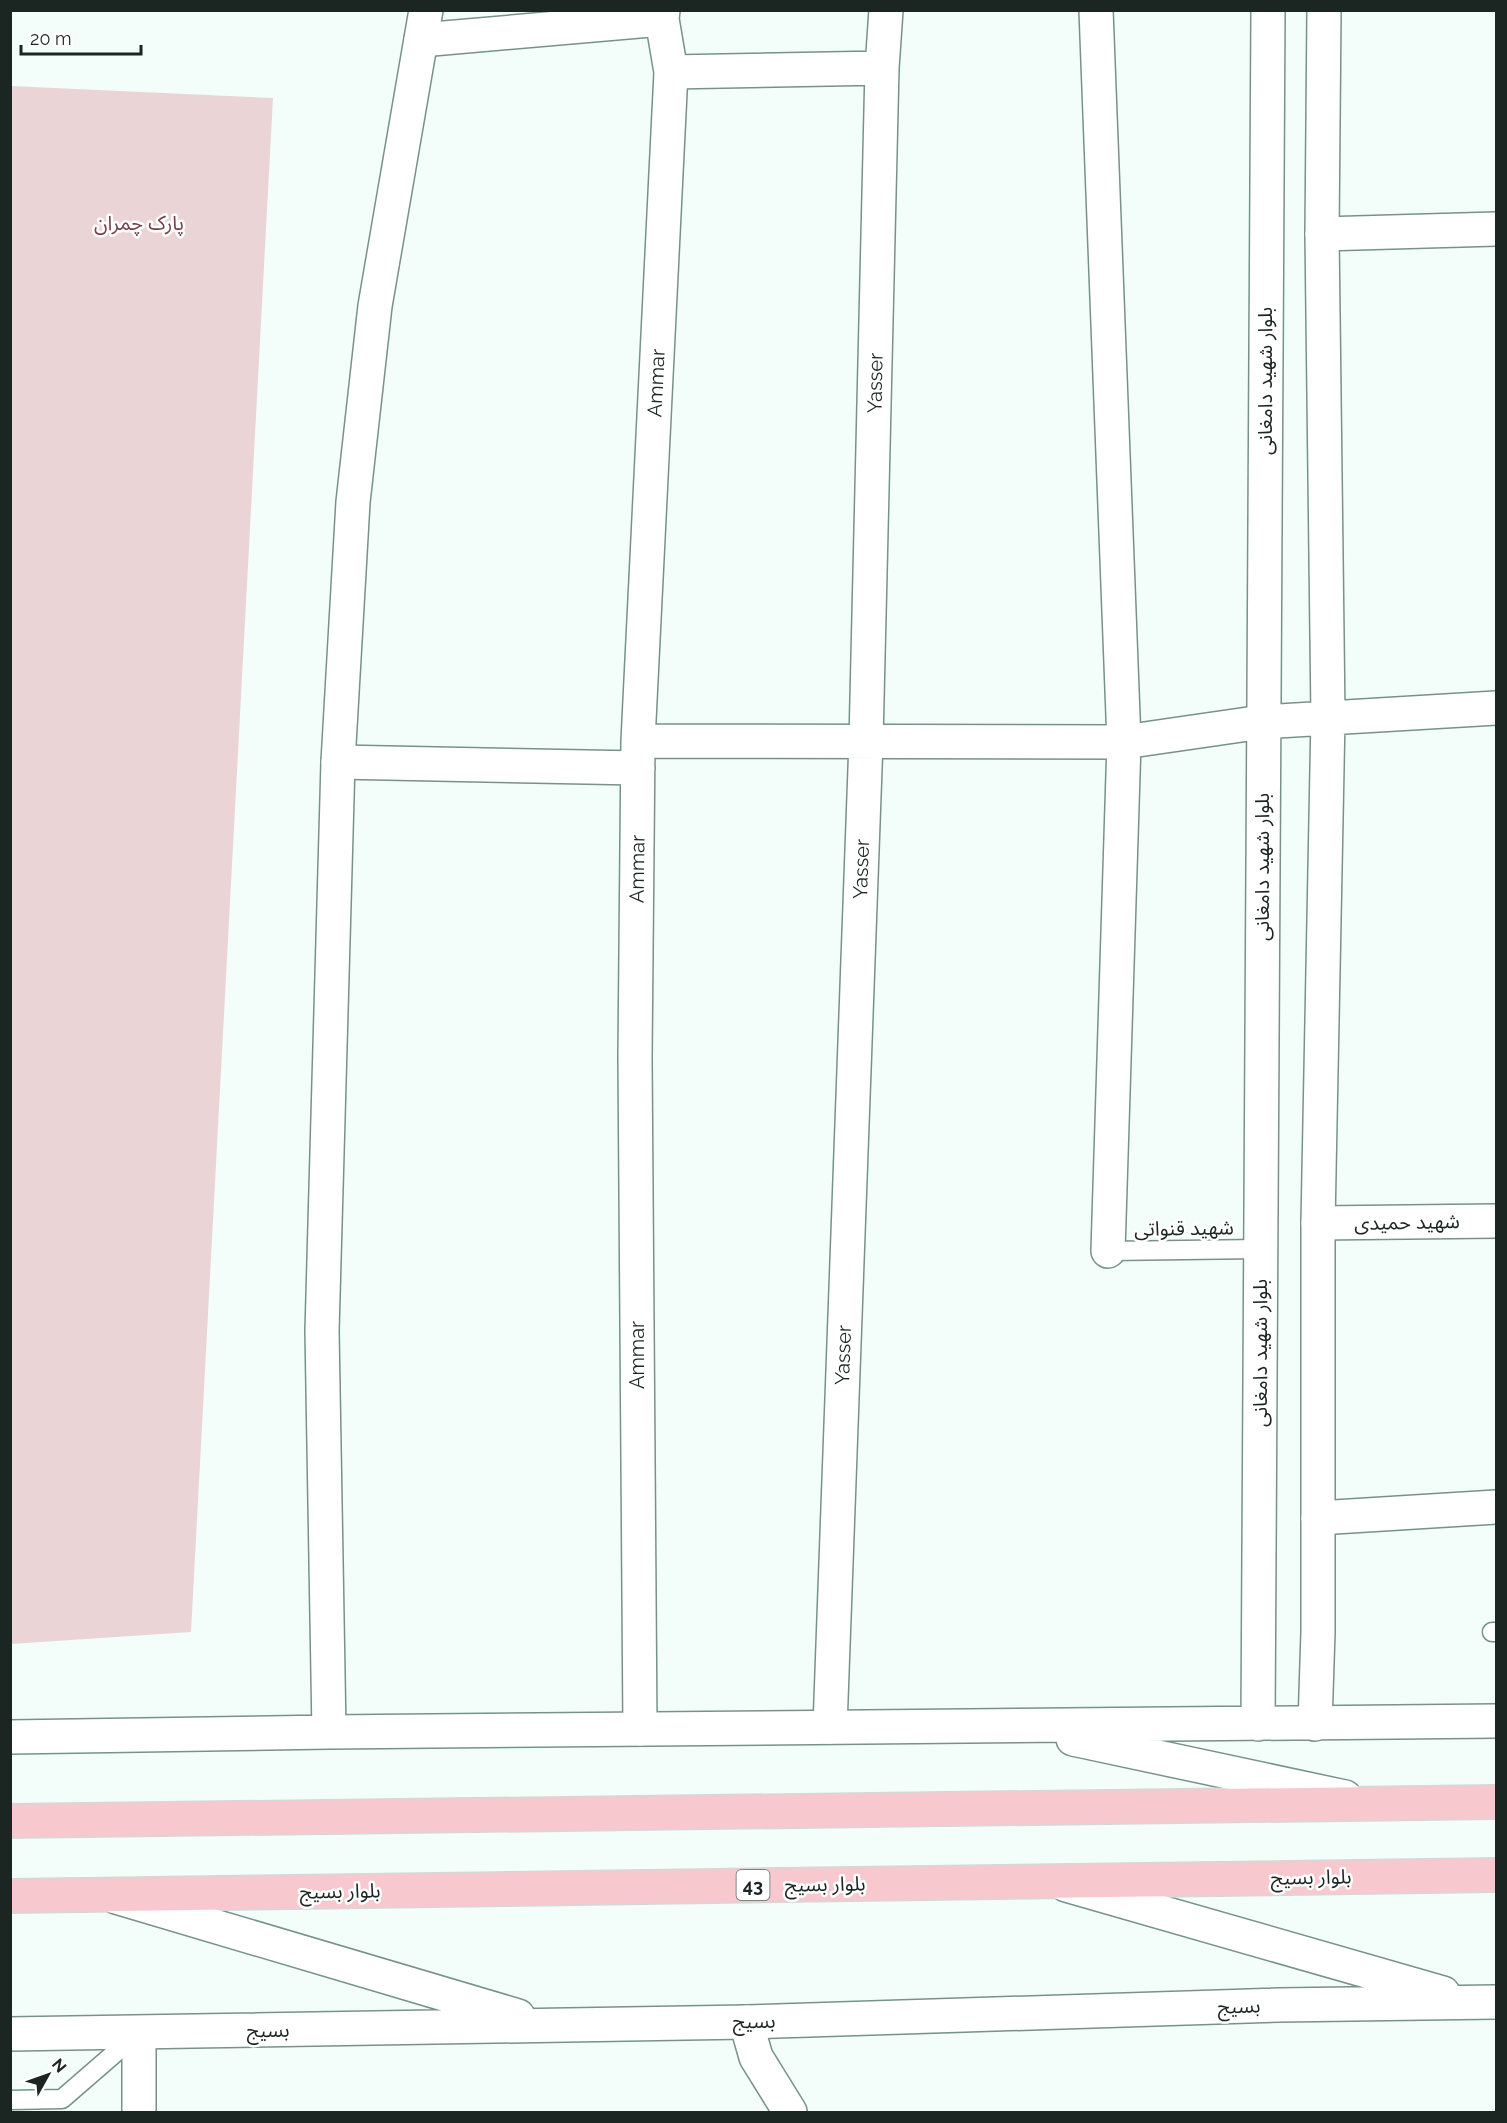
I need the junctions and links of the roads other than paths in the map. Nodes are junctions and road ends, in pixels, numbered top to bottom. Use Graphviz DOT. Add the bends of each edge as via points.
graph roads {
  1 [pos="886,10"];
  2 [pos="1096,10"];
  3 [pos="1268,10"];
  4 [pos="1324,10"];
  5 [pos="663,15"];
  6 [pos="424,26"];
  7 [pos="882,68"];
  8 [pos="671,72"];
  9 [pos="1497,229"];
  10 [pos="1322,234"];
  11 [pos="1497,708"];
  12 [pos="1328,717"];
  13 [pos="1263,722"];
  14 [pos="866,741"];
  15 [pos="1124,742"];
  16 [pos="638,754"];
  17 [pos="338,762"];
  18 [pos="1497,1221"];
  19 [pos="1318,1224"];
  20 [pos="1260,1249"];
  21 [pos="1108,1251"];
  22 [pos="1497,1508"];
  23 [pos="1318,1518"];
  24 [pos="1497,1721"];
  25 [pos="1258,1724"];
  26 [pos="1315,1724"];
  27 [pos="1014,1726"];
  28 [pos="830,1727"];
  29 [pos="640,1729"];
  30 [pos="329,1732"];
  31 [pos="10,1737"];
  32 [pos="1497,1802"];
  33 [pos="1373,1804"];
  34 [pos="10,1821"];
  35 [pos="1497,1875"];
  36 [pos="1050,1880"];
  37 [pos="105,1894"];
  38 [pos="10,1896"];
  39 [pos="1486,2002"];
  40 [pos="746,2022"];
  41 [pos="548,2025"];
  42 [pos="139,2033"];
  43 [pos="10,2034"];
  44 [pos="10,2100"];
  45 [pos="139,2112"];
  46 [pos="790,2112"];
  1 -- 7 [label="street, Yasser"];
  2 -- 15 [label="street"];
  3 -- 13 [label="street, بلوار شهید دامغانی"];
  4 -- 10 [label="street"];
  5 -- 6 [label="street"];
  5 -- 8 [label="street, Ammar"];
  6 -- 17 [label="street" via="371,340 353,502"];
  7 -- 8 [label="street"];
  7 -- 14 [label="street, Yasser"];
  8 -- 16 [label="street, Ammar"];
  9 -- 10 [label="street"];
  10 -- 12 [label="street"];
  11 -- 12 [label="street"];
  12 -- 13 [label="street"];
  12 -- 19 [label="street"];
  13 -- 15 [label="street"];
  13 -- 20 [label="street, بلوار شهید دامغانی"];
  14 -- 15 [label="street"];
  14 -- 16 [label="street"];
  14 -- 28 [label="street, Yasser"];
  15 -- 21 [label="street"];
  16 -- 17 [label="street"];
  16 -- 29 [label="street, Ammar" via="635,1069"];
  17 -- 30 [label="street" via="322,1330"];
  18 -- 19 [label="street, شهید حمیدی"];
  19 -- 23 [label="street"];
  20 -- 21 [label="lane, شهید قنواتی"];
  20 -- 25 [label="street, بلوار شهید دامغانی"];
  22 -- 23 [label="street"];
  23 -- 26 [label="street"];
  24 -- 26 [label="street"];
  25 -- 26 [label="street"];
  25 -- 27 [label="street"];
  27 -- 28 [label="street"];
  27 -- 33 [label="street"];
  28 -- 29 [label="street"];
  29 -- 30 [label="street"];
  30 -- 31 [label="street"];
  32 -- 33 [label="main road"];
  33 -- 34 [label="main road"];
  35 -- 36 [label="main road, بلوار بسیج / 43"];
  36 -- 37 [label="main road, بلوار بسیج / 43"];
  36 -- 39 [label="street"];
  37 -- 38 [label="main road, بلوار بسیج / 43"];
  37 -- 41 [label="street"];
  39 -- 40 [label="street, بسیج"];
  40 -- 41 [label="street, بسیج"];
  40 -- 46 [label="street" via="756,2057"];
  41 -- 42 [label="street, بسیج"];
  42 -- 43 [label="street, بسیج"];
  42 -- 44 [label="lane" via="62,2099"];
  42 -- 45 [label="street"];
}
